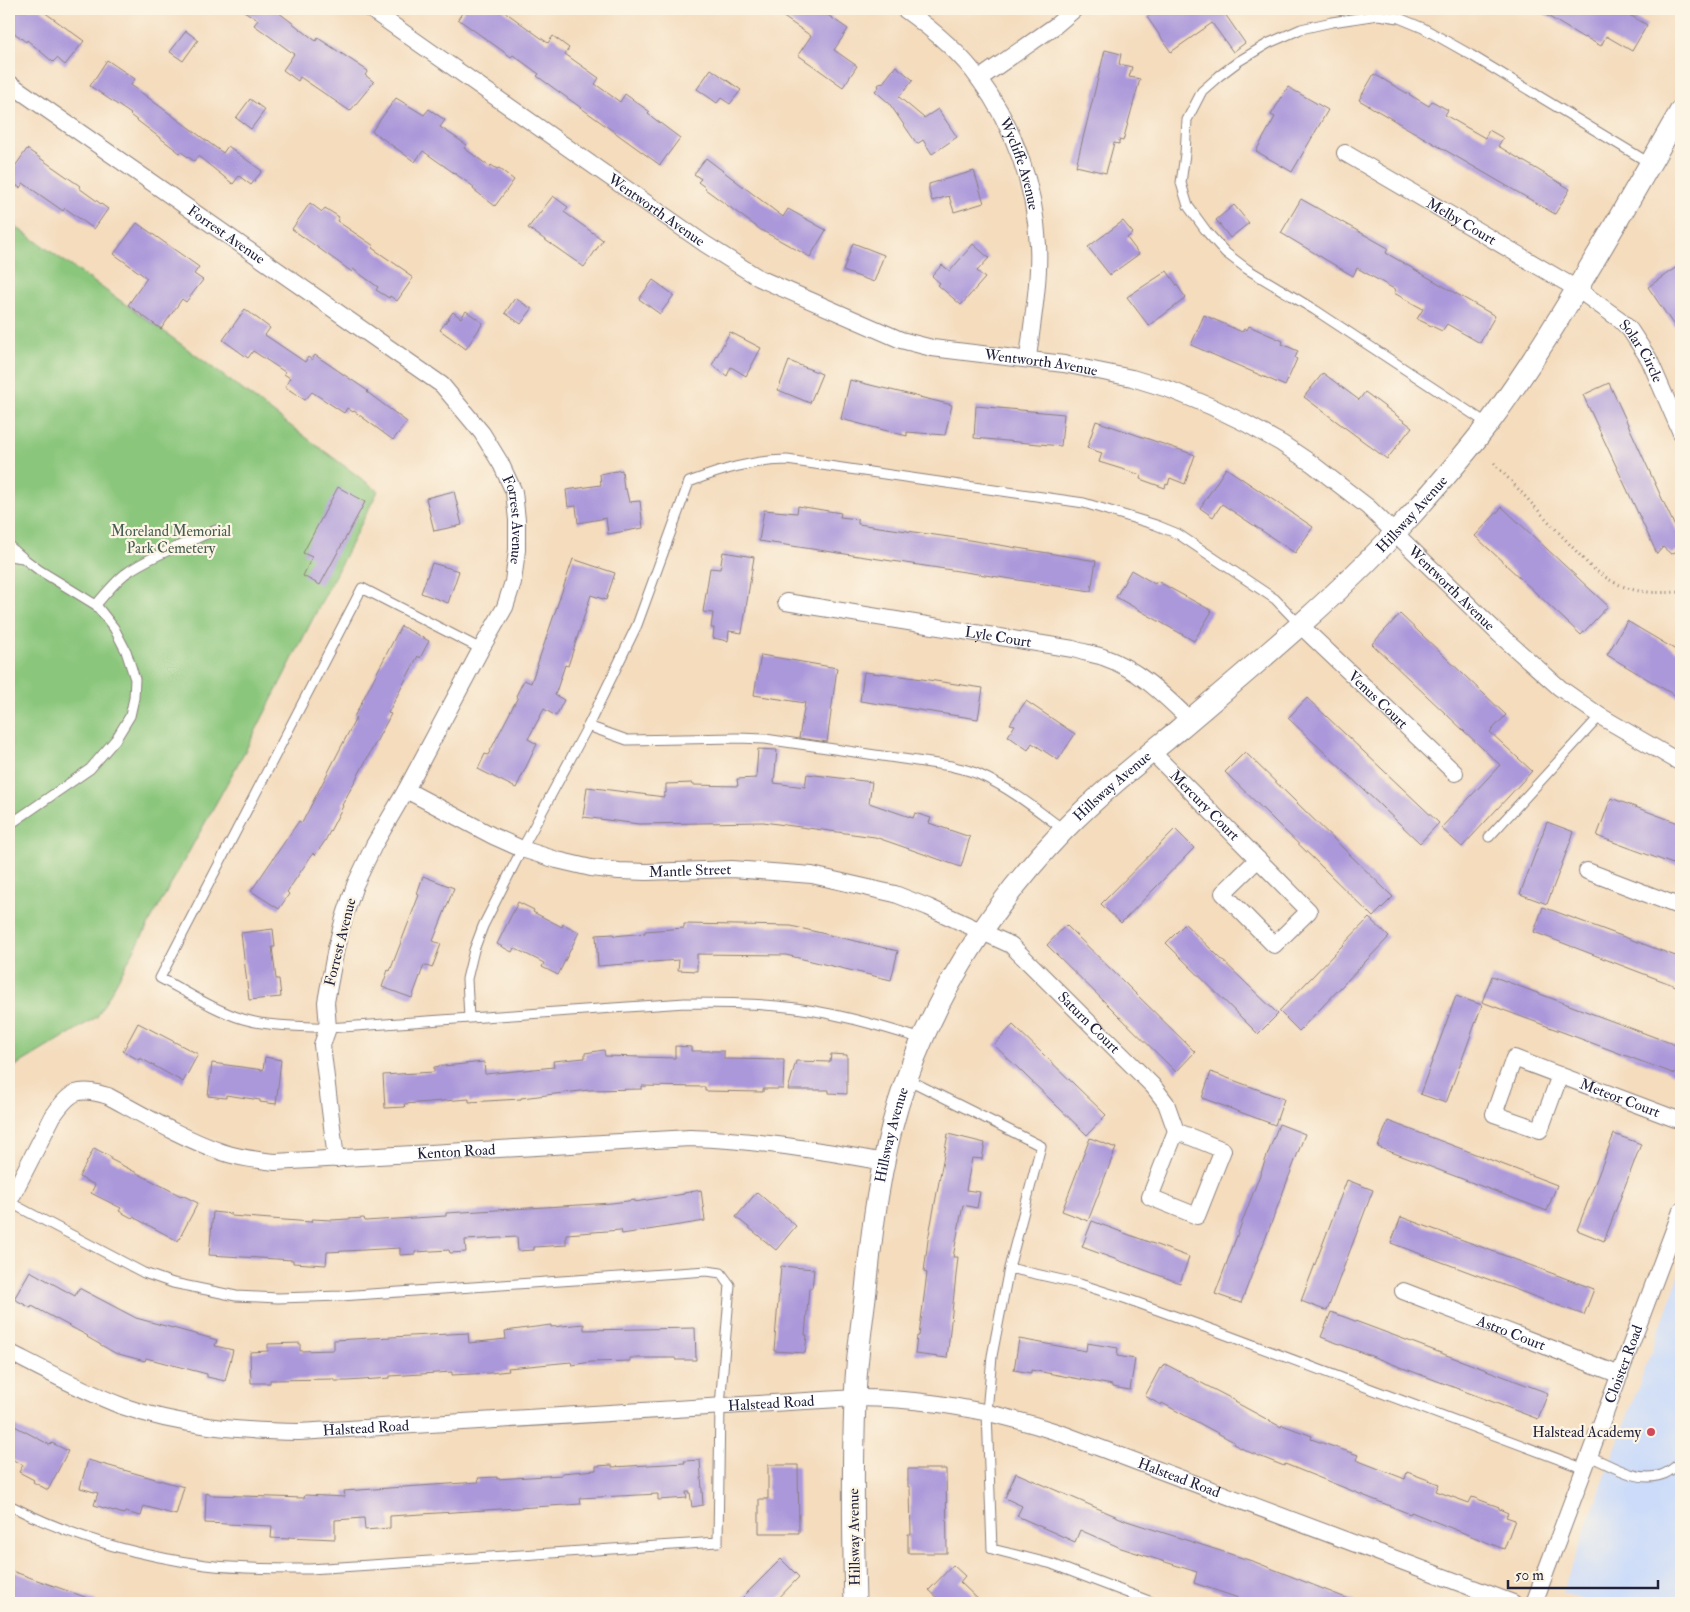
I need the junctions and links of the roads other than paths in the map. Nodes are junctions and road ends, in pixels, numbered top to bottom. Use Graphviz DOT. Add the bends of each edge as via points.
graph roads {
  1 [pos="370,9"];
  2 [pos="904,9"];
  3 [pos="1075,9"];
  4 [pos="979,79"];
  5 [pos="9,82"];
  6 [pos="1681,110"];
  7 [pos="1345,153"];
  8 [pos="1651,164"];
  9 [pos="1577,289"];
  10 [pos="1028,358"];
  11 [pos="1488,424"];
  12 [pos="1681,433"];
  13 [pos="216,530"];
  14 [pos="1396,532"];
  15 [pos="9,546"];
  16 [pos="9,556"];
  17 [pos="23,558"];
  18 [pos="786,602"];
  19 [pos="96,605"];
  20 [pos="1300,625"];
  21 [pos="481,649"];
  22 [pos="1600,716"];
  23 [pos="1190,720"];
  24 [pos="588,726"];
  25 [pos="1152,752"];
  26 [pos="1681,763"];
  27 [pos="1455,773"];
  28 [pos="406,790"];
  29 [pos="9,825"];
  30 [pos="1064,830"];
  31 [pos="1490,837"];
  32 [pos="522,849"];
  33 [pos="1258,859"];
  34 [pos="1587,871"];
  35 [pos="1681,908"];
  36 [pos="981,931"];
  37 [pos="470,1018"];
  38 [pos="328,1028"];
  39 [pos="922,1039"];
  40 [pos="1560,1075"];
  41 [pos="907,1079"];
  42 [pos="1681,1121"];
  43 [pos="1176,1131"];
  44 [pos="336,1159"];
  45 [pos="884,1162"];
  46 [pos="9,1202"];
  47 [pos="1681,1211"];
  48 [pos="1009,1268"];
  49 [pos="1403,1291"];
  50 [pos="9,1352"];
  51 [pos="1620,1375"];
  52 [pos="856,1398"];
  53 [pos="720,1406"];
  54 [pos="987,1412"];
  55 [pos="1587,1462"];
  56 [pos="1681,1462"];
  57 [pos="9,1505"];
  58 [pos="855,1603"];
  59 [pos="1154,1603"];
  60 [pos="1513,1603"];
  61 [pos="1534,1603"];
  1 -- 10 [label="street, Wentworth Avenue" via="705,244 759,278 901,340 932,348"];
  2 -- 4 [label="street, Wycliffe Avenue" via="946,43"];
  3 -- 4 [label="street"];
  4 -- 10 [label="street, Wycliffe Avenue" via="1015,144 1032,198 1038,247"];
  5 -- 21 [label="street, Forrest Avenue" via="442,385 465,412 501,464 514,492 517,520 513,582 505,607"];
  6 -- 8 [label="street, Hillsway Avenue"];
  7 -- 9 [label="street, Melby Court"];
  8 -- 9 [label="street, Hillsway Avenue"];
  8 -- 11 [label="lane" via="1471,55 1399,18 1378,15 1301,29 1239,61 1202,91 1187,120 1181,183 1188,206 1207,232 1246,269"];
  9 -- 11 [label="street, Hillsway Avenue" via="1527,370"];
  9 -- 12 [label="street, Solar Circle" via="1634,334 1649,359"];
  10 -- 14 [label="street, Wentworth Avenue" via="1132,378 1210,406 1274,439 1311,463"];
  11 -- 14 [label="street, Hillsway Avenue"];
  13 -- 19 [label="lane" via="127,573"];
  14 -- 20 [label="street, Hillsway Avenue"];
  14 -- 22 [label="street, Wentworth Avenue" via="1528,661"];
  15 -- 17 [label="lane"];
  16 -- 17 [label="lane"];
  17 -- 19 [label="lane"];
  18 -- 23 [label="street, Lyle Court" via="1073,649 1104,657 1144,678"];
  19 -- 29 [label="lane" via="114,628 135,679 130,716 116,739 90,769"];
  20 -- 23 [label="street, Hillsway Avenue"];
  20 -- 24 [label="lane" via="1275,599 1178,534 1084,502 787,460 768,460 689,482 637,625"];
  20 -- 27 [label="street, Venus Court"];
  21 -- 28 [label="street, Forrest Avenue"];
  21 -- 38 [label="lane" via="362,588 160,978 244,1019"];
  22 -- 26 [label="street, Wentworth Avenue"];
  22 -- 31 [label="lane"];
  23 -- 25 [label="street, Hillsway Avenue"];
  24 -- 30 [label="lane" via="627,740 764,739 951,766 976,773 997,784"];
  24 -- 32 [label="lane"];
  25 -- 30 [label="street, Hillsway Avenue"];
  25 -- 33 [label="street, Mercury Court"];
  28 -- 32 [label="street, Mantle Street"];
  28 -- 38 [label="street, Forrest Avenue" via="374,845 344,918 326,1002"];
  30 -- 36 [label="street, Hillsway Avenue"];
  32 -- 36 [label="street, Mantle Street" via="556,860 618,871 732,869 812,875 895,894"];
  32 -- 37 [label="lane" via="494,902 474,950 467,978"];
  33 -- 33 [label="street, Mercury Court" via="1223,894 1274,945 1309,911"];
  34 -- 35 [label="street"];
  36 -- 39 [label="street, Hillsway Avenue"];
  36 -- 43 [label="street, Saturn Court" via="1010,946 1153,1086 1166,1104"];
  37 -- 38 [label="lane"];
  37 -- 39 [label="lane" via="685,1003 735,1003 826,1013"];
  38 -- 44 [label="street, Forrest Avenue" via="322,1044"];
  39 -- 41 [label="street, Hillsway Avenue"];
  40 -- 40 [label="street, Meteor Court" via="1514,1058 1494,1114 1540,1130"];
  40 -- 42 [label="street, Meteor Court"];
  41 -- 45 [label="street, Hillsway Avenue"];
  41 -- 48 [label="lane" via="1042,1146"];
  43 -- 43 [label="street" via="1223,1150 1197,1216 1150,1197"];
  44 -- 45 [label="street, Kenton Road" via="690,1138 770,1143"];
  44 -- 46 [label="street, Kenton Road" via="274,1162 223,1153 108,1096 81,1090 70,1096 54,1116"];
  45 -- 52 [label="street, Hillsway Avenue" via="868,1268"];
  46 -- 53 [label="lane" via="144,1273 172,1284 236,1296 341,1296 707,1271 721,1274 730,1285"];
  47 -- 51 [label="street, Cloister Road"];
  48 -- 54 [label="lane" via="992,1356"];
  48 -- 55 [label="lane" via="1080,1284 1127,1299"];
  49 -- 51 [label="street, Astro Court"];
  50 -- 53 [label="street, Halstead Road" via="123,1406 180,1421 252,1432"];
  51 -- 55 [label="street, Cloister Road"];
  52 -- 53 [label="street, Halstead Road"];
  52 -- 54 [label="street, Halstead Road" via="916,1401"];
  52 -- 58 [label="street, Hillsway Avenue"];
  53 -- 57 [label="lane" via="718,1542 310,1569 258,1569 207,1565 117,1546"];
  54 -- 59 [label="lane" via="992,1549 1052,1564"];
  54 -- 60 [label="street, Halstead Road" via="1060,1434"];
  55 -- 56 [label="lane" via="1652,1477 1663,1475"];
  55 -- 61 [label="street, Cloister Road"];
}
